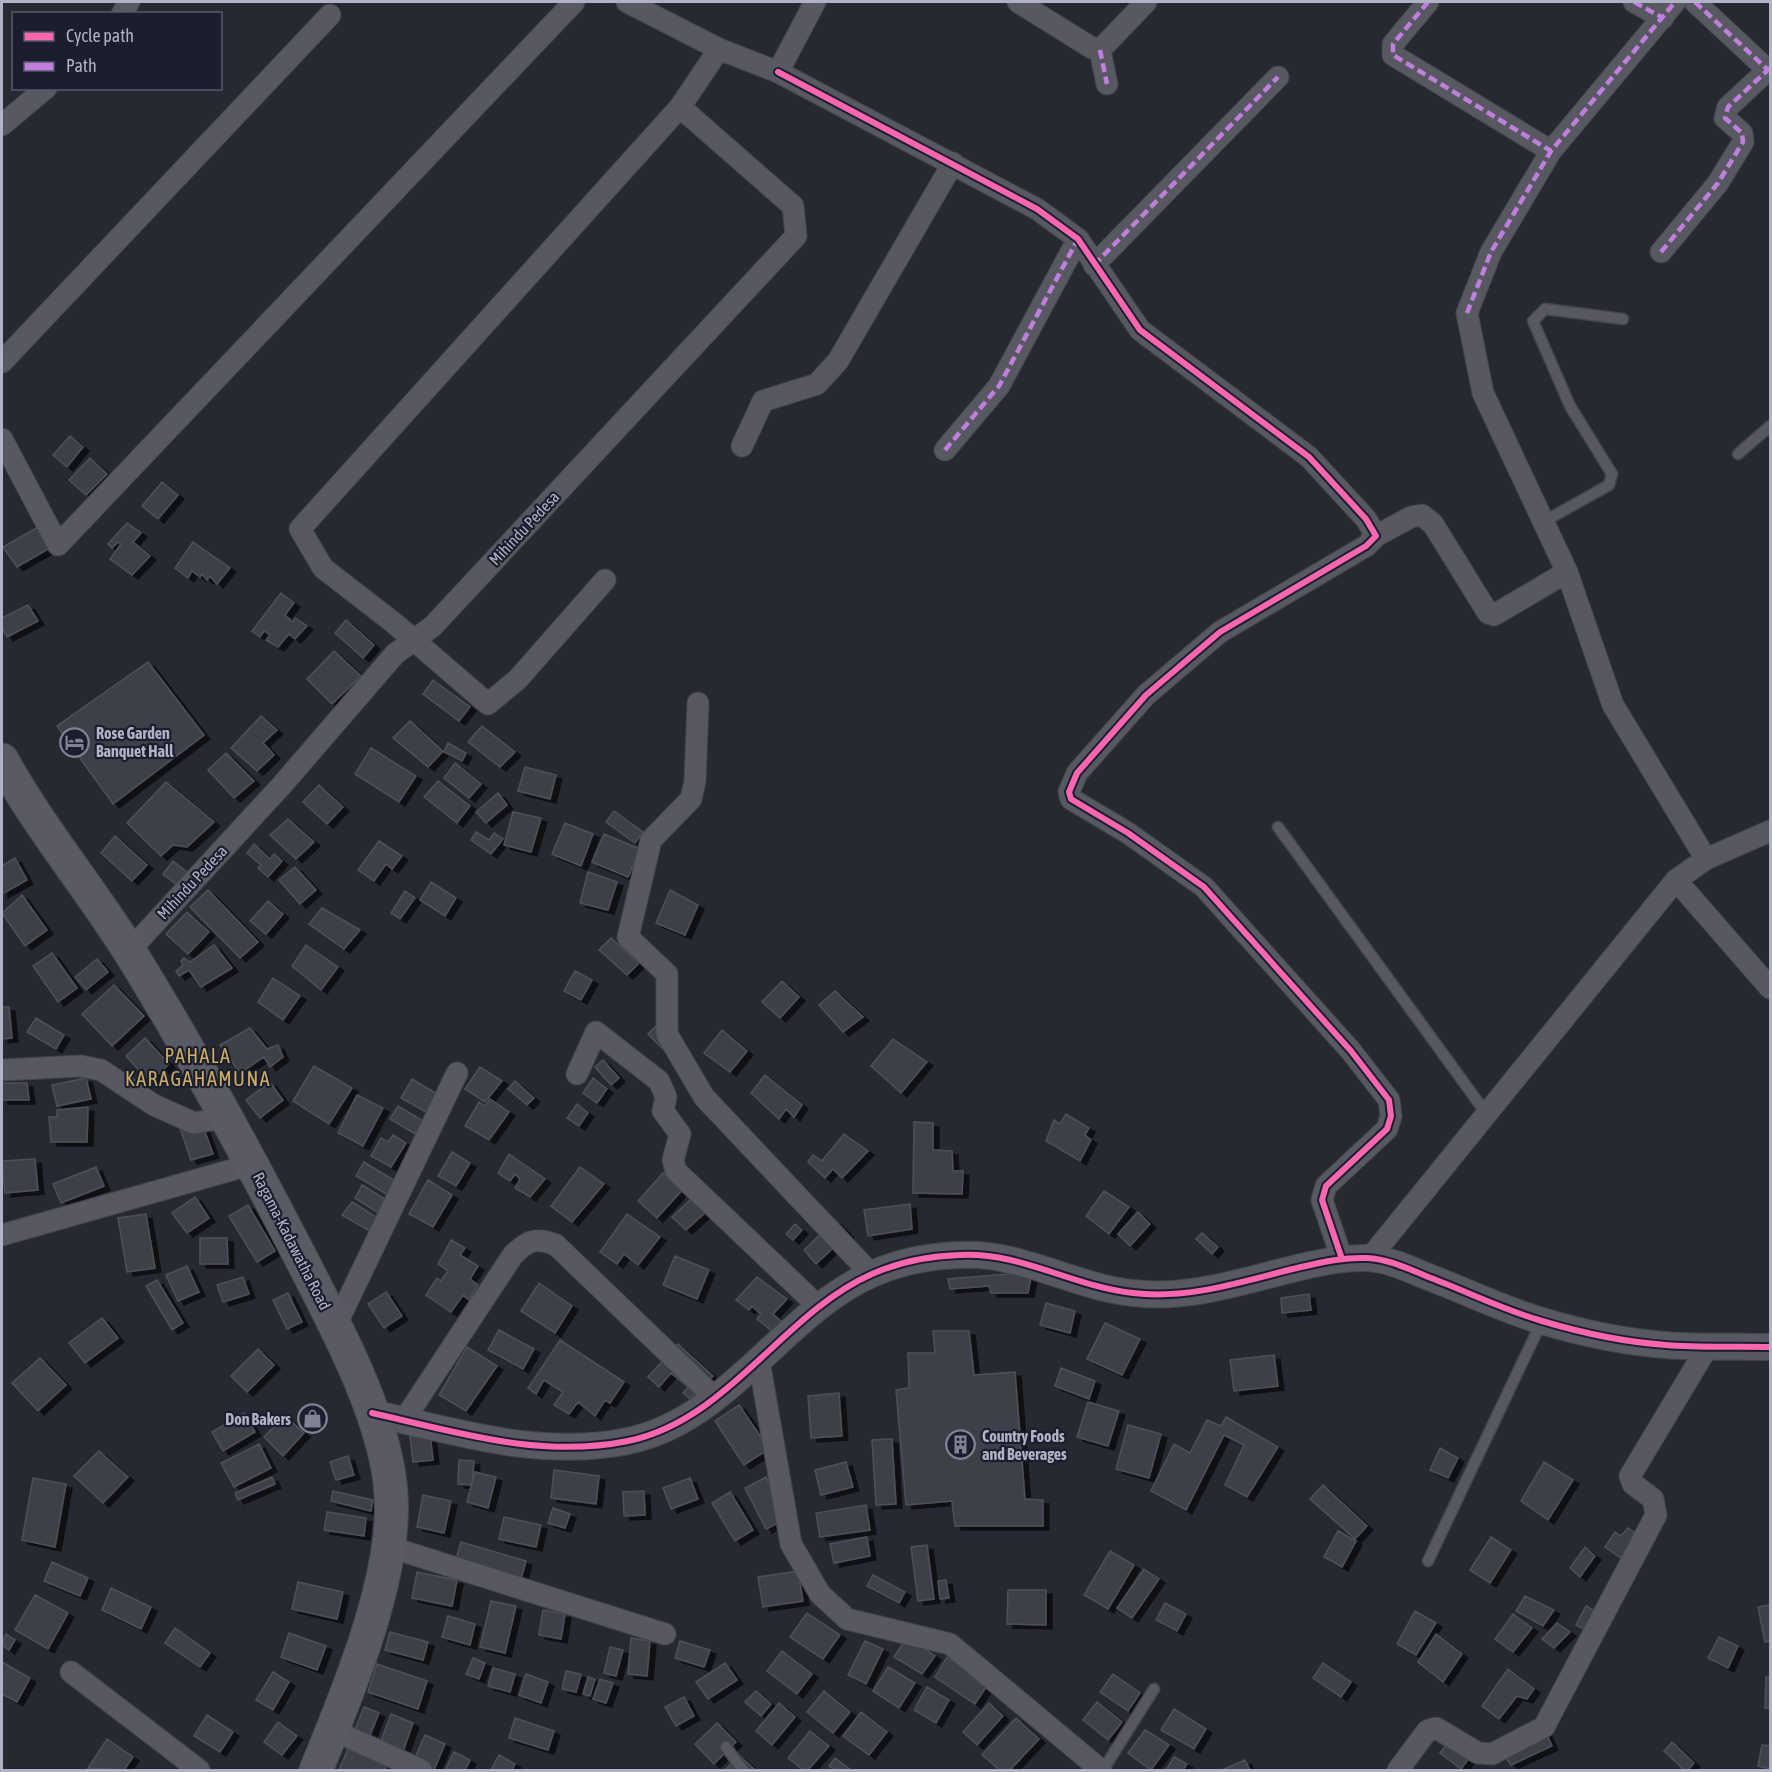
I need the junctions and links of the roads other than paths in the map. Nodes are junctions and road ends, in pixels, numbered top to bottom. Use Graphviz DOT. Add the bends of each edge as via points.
graph roads {
  1 [pos="574,2"];
  2 [pos="627,2"];
  3 [pos="814,2"];
  4 [pos="1018,2"];
  5 [pos="1146,2"];
  6 [pos="1428,2"];
  7 [pos="1634,2"];
  8 [pos="1695,2"];
  9 [pos="1669,10"];
  10 [pos="330,15"];
  11 [pos="1091,45"];
  12 [pos="719,49"];
  13 [pos="1769,69"];
  14 [pos="778,72"];
  15 [pos="1278,77"];
  16 [pos="1107,84"];
  17 [pos="44,90"];
  18 [pos="680,107"];
  19 [pos="2,125"];
  20 [pos="1551,151"];
  21 [pos="953,163"];
  22 [pos="1078,239"];
  23 [pos="1661,252"];
  24 [pos="1094,265"];
  25 [pos="1623,319"];
  26 [pos="2,362"];
  27 [pos="1770,426"];
  28 [pos="2,440"];
  29 [pos="742,446"];
  30 [pos="945,450"];
  31 [pos="1738,454"];
  32 [pos="1543,522"];
  33 [pos="1376,536"];
  34 [pos="1567,572"];
  35 [pos="605,580"];
  36 [pos="414,640"];
  37 [pos="698,703"];
  38 [pos="4,771"];
  39 [pos="1278,827"];
  40 [pos="1770,831"];
  41 [pos="1706,859"];
  42 [pos="1676,880"];
  43 [pos="129,951"];
  44 [pos="1770,988"];
  45 [pos="2,1070"];
  46 [pos="457,1074"];
  47 [pos="577,1074"];
  48 [pos="1486,1113"];
  49 [pos="228,1117"];
  50 [pos="253,1164"];
  51 [pos="2,1235"];
  52 [pos="1370,1258"];
  53 [pos="1342,1259"];
  54 [pos="871,1274"];
  55 [pos="820,1308"];
  56 [pos="1542,1321"];
  57 [pos="336,1325"];
  58 [pos="1708,1346"];
  59 [pos="1770,1347"];
  60 [pos="759,1361"];
  61 [pos="715,1398"];
  62 [pos="372,1413"];
  63 [pos="404,1420"];
  64 [pos="390,1547"];
  65 [pos="1428,1561"];
  66 [pos="665,1634"];
  67 [pos="71,1672"];
  68 [pos="1154,1689"];
  69 [pos="333,1730"];
  70 [pos="726,1747"];
  71 [pos="199,1770"];
  72 [pos="316,1770"];
  73 [pos="421,1770"];
  74 [pos="743,1770"];
  75 [pos="1102,1770"];
  76 [pos="1398,1770"];
  1 -- 28 [label="street" via="58,545"];
  2 -- 12 [label="street"];
  3 -- 14 [label="street"];
  4 -- 11 [label="street"];
  5 -- 11 [label="street"];
  6 -- 20 [label="street" via="1393,44 1393,55"];
  7 -- 9 [label="street"];
  8 -- 13 [label="street"];
  9 -- 20 [label="street"];
  10 -- 26 [label="street"];
  11 -- 16 [label="street"];
  12 -- 14 [label="street"];
  12 -- 18 [label="street"];
  13 -- 23 [label="street" via="1728,107 1725,118 1742,134 1743,142 1718,183"];
  14 -- 21 [label="street"];
  15 -- 24 [label="street"];
  17 -- 19 [label="street"];
  18 -- 36 [label="street" via="300,529 323,568"];
  18 -- 36 [label="street, Mihindu Pedesa" via="793,206 796,236 433,626"];
  20 -- 32 [label="street" via="1491,252 1467,313 1483,393"];
  21 -- 22 [label="street" via="1037,209"];
  21 -- 29 [label="street" via="838,361 817,384 763,401"];
  22 -- 24 [label="street"];
  22 -- 30 [label="street" via="999,386"];
  24 -- 33 [label="street" via="1140,330 1309,457"];
  25 -- 32 [label="lane" via="1545,309 1533,321 1570,406 1612,474 1609,484"];
  27 -- 31 [label="lane"];
  32 -- 34 [label="street"];
  33 -- 34 [label="street" via="1422,515 1433,524 1488,612 1494,615"];
  33 -- 53 [label="street" via="1366,546 1220,632 1146,695 1077,773 1069,792 1071,799 1128,833 1204,887 1351,1051 1389,1100 1391,1116 1387,1129 1326,1186 1322,1200"];
  34 -- 41 [label="street" via="1613,705"];
  35 -- 36 [label="street" via="518,679 488,704"];
  36 -- 43 [label="street, Mihindu Pedesa" via="395,654 282,785"];
  37 -- 54 [label="street" via="691,799 651,840 628,937 667,974 667,1034 704,1097"];
  38 -- 43 [label="main road, Ragama-Kadawatha Road"];
  39 -- 48 [label="lane"];
  40 -- 41 [label="street"];
  41 -- 42 [label="street"];
  42 -- 44 [label="street"];
  42 -- 48 [label="street"];
  43 -- 49 [label="main road, Ragama-Kadawatha Road"];
  45 -- 49 [label="street" via="81,1066 101,1070 154,1106 194,1123"];
  46 -- 57 [label="street"];
  47 -- 55 [label="street" via="596,1032 659,1081 666,1096 663,1111 680,1134 673,1160 676,1171"];
  48 -- 52 [label="street"];
  49 -- 50 [label="main road, Ragama-Kadawatha Road"];
  50 -- 51 [label="street"];
  50 -- 57 [label="main road, Ragama-Kadawatha Road"];
  52 -- 53 [label="street"];
  52 -- 56 [label="street" via="1400,1265"];
  53 -- 54 [label="street" via="1209,1290 1172,1294 1101,1289 1022,1263 963,1254 926,1258"];
  54 -- 55 [label="street"];
  55 -- 60 [label="street"];
  56 -- 58 [label="street" via="1665,1345"];
  56 -- 65 [label="lane"];
  57 -- 62 [label="main road, Ragama-Kadawatha Road"];
  58 -- 59 [label="street"];
  58 -- 76 [label="street" via="1630,1476 1632,1484 1653,1499 1656,1515 1544,1727 1492,1754 1478,1753 1436,1728 1427,1731"];
  60 -- 61 [label="street"];
  60 -- 75 [label="street" via="792,1544 820,1594 847,1619 950,1644"];
  61 -- 63 [label="street" via="660,1430 593,1446 528,1447"];
  61 -- 63 [label="street" via="556,1245 540,1238 526,1243 513,1255"];
  62 -- 63 [label="street"];
  62 -- 64 [label="main road, Ragama-Kadawatha Road" via="392,1493"];
  64 -- 66 [label="street"];
  64 -- 69 [label="main road, Ragama-Kadawatha Road" via="364,1643"];
  67 -- 71 [label="street"];
  68 -- 75 [label="lane"];
  69 -- 72 [label="main road, Ragama-Kadawatha Road"];
  69 -- 73 [label="street"];
  70 -- 74 [label="lane"];
}
